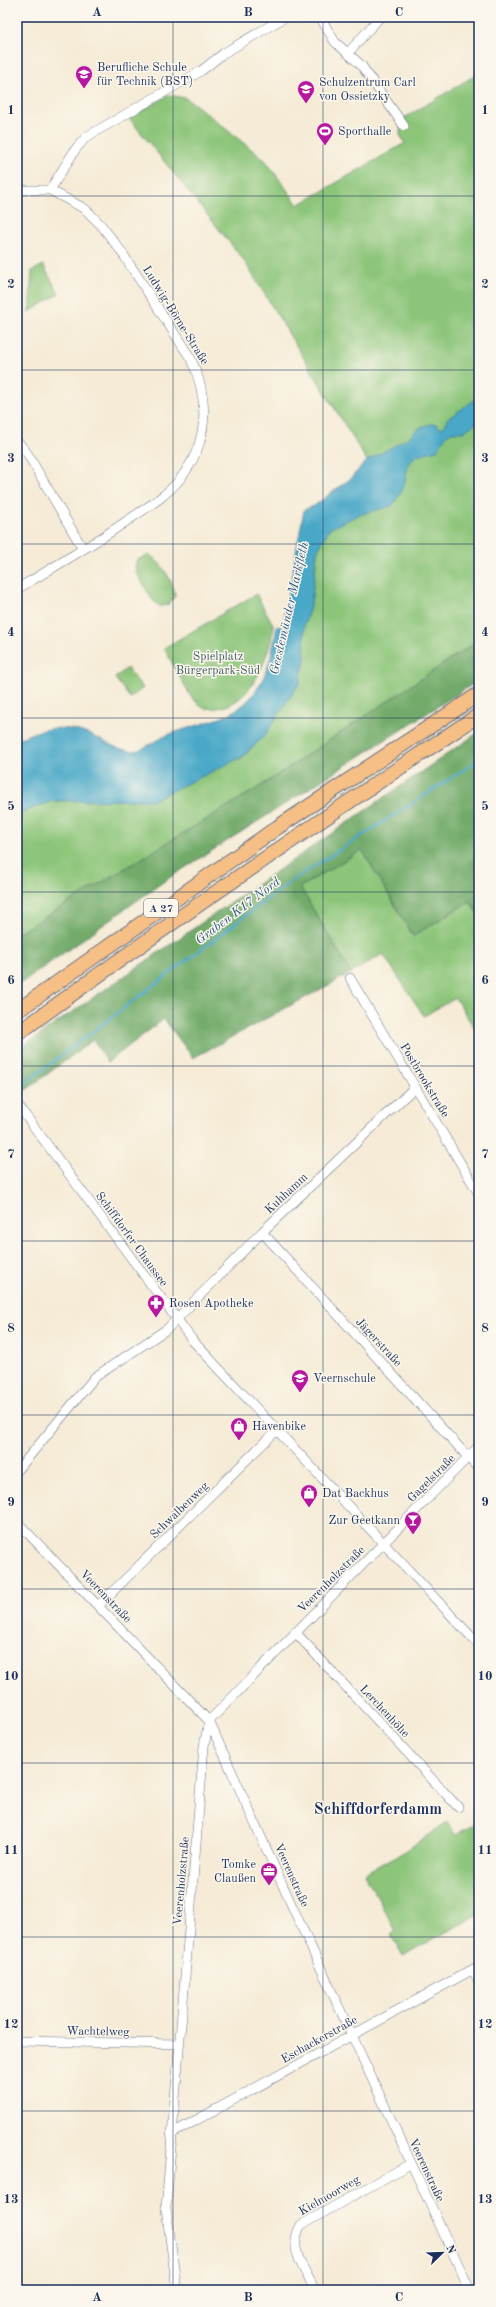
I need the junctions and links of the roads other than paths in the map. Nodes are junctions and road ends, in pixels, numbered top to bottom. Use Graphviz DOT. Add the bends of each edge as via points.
graph roads {
  1 [pos="285,17"];
  2 [pos="320,17"];
  3 [pos="380,17"];
  4 [pos="348,53"];
  5 [pos="404,126"];
  6 [pos="17,190"];
  7 [pos="50,190"];
  8 [pos="17,441"];
  9 [pos="84,549"];
  10 [pos="17,589"];
  11 [pos="479,694"];
  12 [pos="479,715"];
  13 [pos="350,978"];
  14 [pos="46,990"];
  15 [pos="17,1007"];
  16 [pos="17,1011"];
  17 [pos="17,1034"];
  18 [pos="415,1087"];
  19 [pos="17,1104"];
  20 [pos="479,1194"];
  21 [pos="262,1232"];
  22 [pos="176,1319"];
  23 [pos="277,1430"];
  24 [pos="479,1446"];
  25 [pos="469,1457"];
  26 [pos="479,1469"];
  27 [pos="17,1471"];
  28 [pos="17,1522"];
  29 [pos="383,1543"];
  30 [pos="98,1606"];
  31 [pos="295,1632"];
  32 [pos="479,1646"];
  33 [pos="209,1721"];
  34 [pos="458,1807"];
  35 [pos="476,1967"];
  36 [pos="479,1982"];
  37 [pos="352,2035"];
  38 [pos="17,2041"];
  39 [pos="179,2044"];
  40 [pos="172,2134"];
  41 [pos="410,2164"];
  42 [pos="176,2290"];
  43 [pos="315,2290"];
  44 [pos="470,2290"];
  1 -- 7 [label="street" via="201,71 86,137 74,150"];
  2 -- 4 [label="street" via="335,42"];
  3 -- 4 [label="street"];
  4 -- 5 [label="street" via="369,76"];
  6 -- 7 [label="street"];
  7 -- 9 [label="street, Ludwig-Börne-Straße" via="85,209 121,251 191,359 199,376 204,397 205,418 200,442 193,460 180,480"];
  8 -- 9 [label="street" via="27,453"];
  9 -- 10 [label="street, Ludwig-Börne-Straße"];
  11 -- 14 [label="highway, A 27" via="278,827"];
  12 -- 17 [label="highway, A 27" via="128,952"];
  13 -- 18 [label="street, Postbrookstraße"];
  14 -- 15 [label="highway"];
  14 -- 16 [label="highway, A 27"];
  18 -- 20 [label="street, Postbrookstraße"];
  18 -- 21 [label="street, Kuhhamm"];
  19 -- 22 [label="street, Schiffdorfer Chaussee"];
  21 -- 22 [label="street, Kuhhamm"];
  21 -- 25 [label="street, Jägerstraße"];
  22 -- 23 [label="street, Schiffdorfer Chaussee" via="193,1341"];
  22 -- 27 [label="street, Kuhhamm" via="167,1329 95,1377"];
  23 -- 29 [label="street, Schiffdorfer Chaussee"];
  23 -- 30 [label="street, Schwalbenweg"];
  24 -- 25 [label="street, Gagelstraße"];
  25 -- 26 [label="street, Jägerstraße"];
  25 -- 29 [label="street, Gagelstraße"];
  28 -- 30 [label="street, Veerenstraße"];
  29 -- 31 [label="street, Veerenholzstraße"];
  29 -- 32 [label="street, Schiffdorfer Chaussee"];
  30 -- 33 [label="street, Veerenstraße"];
  31 -- 33 [label="street, Veerenholzstraße"];
  31 -- 34 [label="street, Lerchenhöhe"];
  33 -- 37 [label="street, Veerenstraße"];
  33 -- 39 [label="street, Veerenholzstraße" via="204,1746"];
  35 -- 36 [label="street"];
  35 -- 37 [label="street, Eschackerstraße"];
  37 -- 40 [label="street, Eschackerstraße"];
  37 -- 41 [label="street, Veerenstraße"];
  38 -- 39 [label="street, Wachtelweg"];
  39 -- 40 [label="street, Veerenholzstraße"];
  40 -- 42 [label="street, Veerenholzstraße" via="166,2208"];
  41 -- 43 [label="street, Kielmoorweg" via="301,2225 295,2235 296,2250"];
  41 -- 44 [label="street, Veerenstraße"];
}
